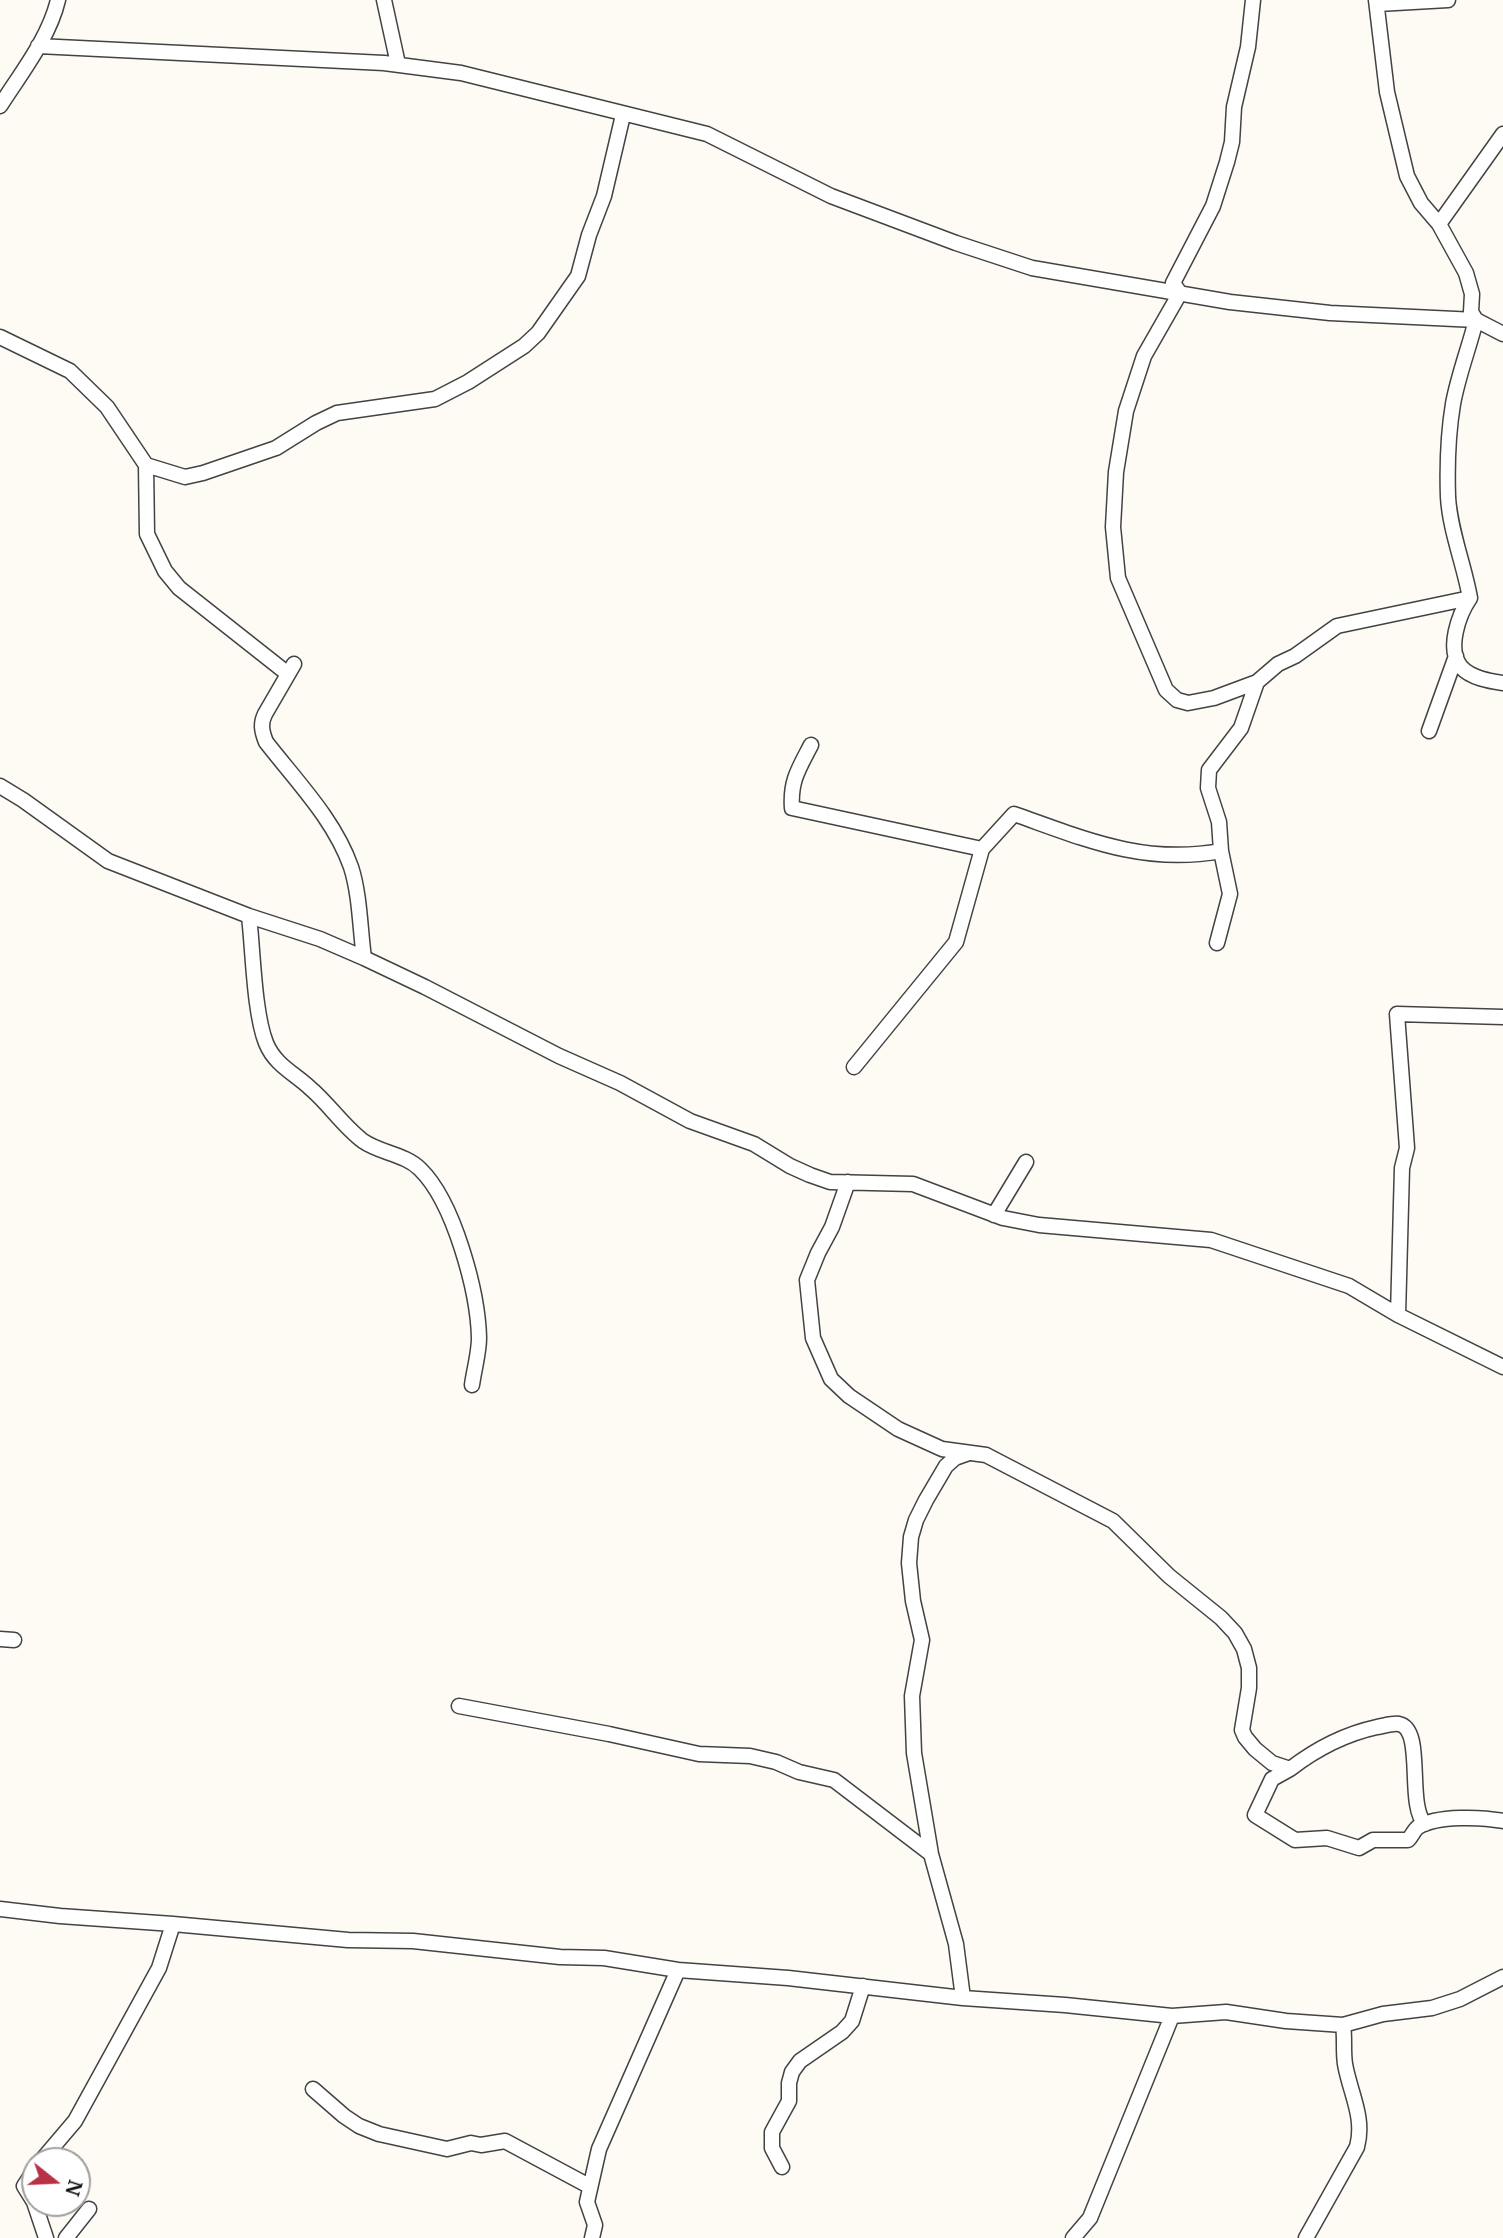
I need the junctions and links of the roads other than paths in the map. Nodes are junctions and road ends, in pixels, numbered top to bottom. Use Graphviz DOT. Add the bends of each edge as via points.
graph roads {
  1 [pos="58,0"];
  2 [pos="384,0"];
  3 [pos="1253,0"];
  4 [pos="1448,0"];
  5 [pos="1377,2"];
  6 [pos="38,46"];
  7 [pos="398,64"];
  8 [pos="0,106"];
  9 [pos="623,115"];
  10 [pos="1503,134"];
  11 [pos="1439,224"];
  12 [pos="1180,293"];
  13 [pos="1476,320"];
  14 [pos="1503,334"];
  15 [pos="0,337"];
  16 [pos="146,465"];
  17 [pos="1470,598"];
  18 [pos="1456,656"];
  19 [pos="1257,682"];
  20 [pos="1503,683"];
  21 [pos="1429,731"];
  22 [pos="811,746"];
  23 [pos="0,786"];
  24 [pos="982,849"];
  25 [pos="1221,851"];
  26 [pos="249,916"];
  27 [pos="1217,943"];
  28 [pos="363,958"];
  29 [pos="1503,1017"];
  30 [pos="854,1067"];
  31 [pos="1026,1162"];
  32 [pos="848,1182"];
  33 [pos="994,1215"];
  34 [pos="1398,1315"];
  35 [pos="1503,1367"];
  36 [pos="472,1385"];
  37 [pos="942,1449"];
  38 [pos="970,1452"];
  39 [pos="955,1458"];
  40 [pos="459,1706"];
  41 [pos="1290,1769"];
  42 [pos="1503,1821"];
  43 [pos="1419,1824"];
  44 [pos="931,1854"];
  45 [pos="0,1909"];
  46 [pos="173,1924"];
  47 [pos="678,1970"];
  48 [pos="1503,1977"];
  49 [pos="863,1986"];
  50 [pos="963,1997"];
  51 [pos="1172,2016"];
  52 [pos="1343,2025"];
  53 [pos="313,2089"];
  54 [pos="53,2147"];
  55 [pos="782,2167"];
  56 [pos="589,2186"];
  57 [pos="39,2217"];
  58 [pos="83,2217"];
  59 [pos="46,2238"];
  60 [pos="66,2238"];
  61 [pos="592,2238"];
  62 [pos="1073,2238"];
  63 [pos="1306,2238"];
  1 -- 6 [label="street"];
  2 -- 7 [label="street"];
  3 -- 12 [label="street" via="1232,142 1213,206 1173,283"];
  4 -- 5 [label="street"];
  5 -- 11 [label="street" via="1387,92 1407,176"];
  6 -- 7 [label="street"];
  6 -- 8 [label="street"];
  7 -- 9 [label="street" via="461,73"];
  9 -- 12 [label="street" via="707,134 831,196 1019,264"];
  9 -- 16 [label="street" via="604,196 578,276 524,346 435,399 337,413 276,447 203,473 185,477"];
  10 -- 11 [label="street"];
  11 -- 13 [label="street" via="1466,273"];
  12 -- 13 [label="street" via="1330,313"];
  12 -- 19 [label="street" via="1144,356 1126,411 1113,527 1118,578 1166,690 1177,700 1188,703 1214,698"];
  13 -- 14 [label="street"];
  13 -- 17 [label="street" via="1454,402 1448,498"];
  15 -- 16 [label="street" via="70,371 107,407"];
  16 -- 28 [label="street" via="147,534 166,572 179,588 291,669 265,714 262,732 333,829 351,868"];
  17 -- 18 [label="street" via="1461,611"];
  17 -- 19 [label="street" via="1337,626"];
  18 -- 20 [label="street" via="1472,675"];
  18 -- 21 [label="street"];
  19 -- 25 [label="street" via="1241,728 1209,770 1208,788 1219,822"];
  22 -- 24 [label="street" via="796,772 792,807"];
  23 -- 26 [label="street" via="108,861"];
  24 -- 25 [label="street" via="1014,814 1139,853"];
  24 -- 30 [label="street" via="956,942"];
  25 -- 27 [label="street" via="1230,894"];
  26 -- 28 [label="street"];
  26 -- 36 [label="street" via="259,1010 266,1043 276,1061 363,1141 418,1167 432,1182 448,1214 466,1263 477,1319 479,1341"];
  28 -- 32 [label="street" via="690,1121 754,1144 810,1175"];
  29 -- 34 [label="street" via="1397,1014 1407,1148 1402,1168"];
  31 -- 33 [label="street"];
  32 -- 33 [label="street" via="913,1184"];
  32 -- 37 [label="street" via="807,1280 813,1338 831,1379 849,1396 898,1429"];
  33 -- 34 [label="street" via="1040,1225 1211,1240 1349,1286"];
  34 -- 35 [label="street"];
  37 -- 38 [label="street"];
  37 -- 39 [label="street"];
  38 -- 39 [label="street"];
  38 -- 41 [label="street" via="986,1455 1113,1521 1221,1618 1244,1649 1249,1668 1245,1737 1272,1763"];
  39 -- 44 [label="street" via="916,1520 909,1563 922,1640 911,1722"];
  40 -- 44 [label="street" via="699,1754 750,1756 834,1780"];
  41 -- 43 [label="street" via="1321,1748 1364,1730 1404,1726 1410,1734"];
  41 -- 43 [label="street" via="1272,1779 1255,1815 1295,1840 1327,1838 1359,1848 1373,1840 1408,1840"];
  42 -- 43 [label="street" via="1477,1817"];
  44 -- 50 [label="street" via="956,1944"];
  45 -- 46 [label="street"];
  46 -- 47 [label="street" via="604,1958"];
  46 -- 54 [label="street" via="159,1968 75,2121"];
  47 -- 49 [label="street"];
  47 -- 56 [label="street" via="599,2149"];
  48 -- 52 [label="street" via="1432,2008"];
  49 -- 50 [label="street"];
  49 -- 55 [label="street" via="852,2021 792,2072 789,2101 772,2132 772,2148"];
  50 -- 51 [label="street"];
  51 -- 52 [label="street" via="1226,2012"];
  51 -- 62 [label="street" via="1090,2218"];
  52 -- 63 [label="street" via="1345,2062 1361,2133"];
  53 -- 56 [label="street" via="344,2116 379,2134 447,2149 505,2141"];
  56 -- 61 [label="street" via="587,2202 595,2225"];
  57 -- 59 [label="street"];
  58 -- 60 [label="street"];
}
